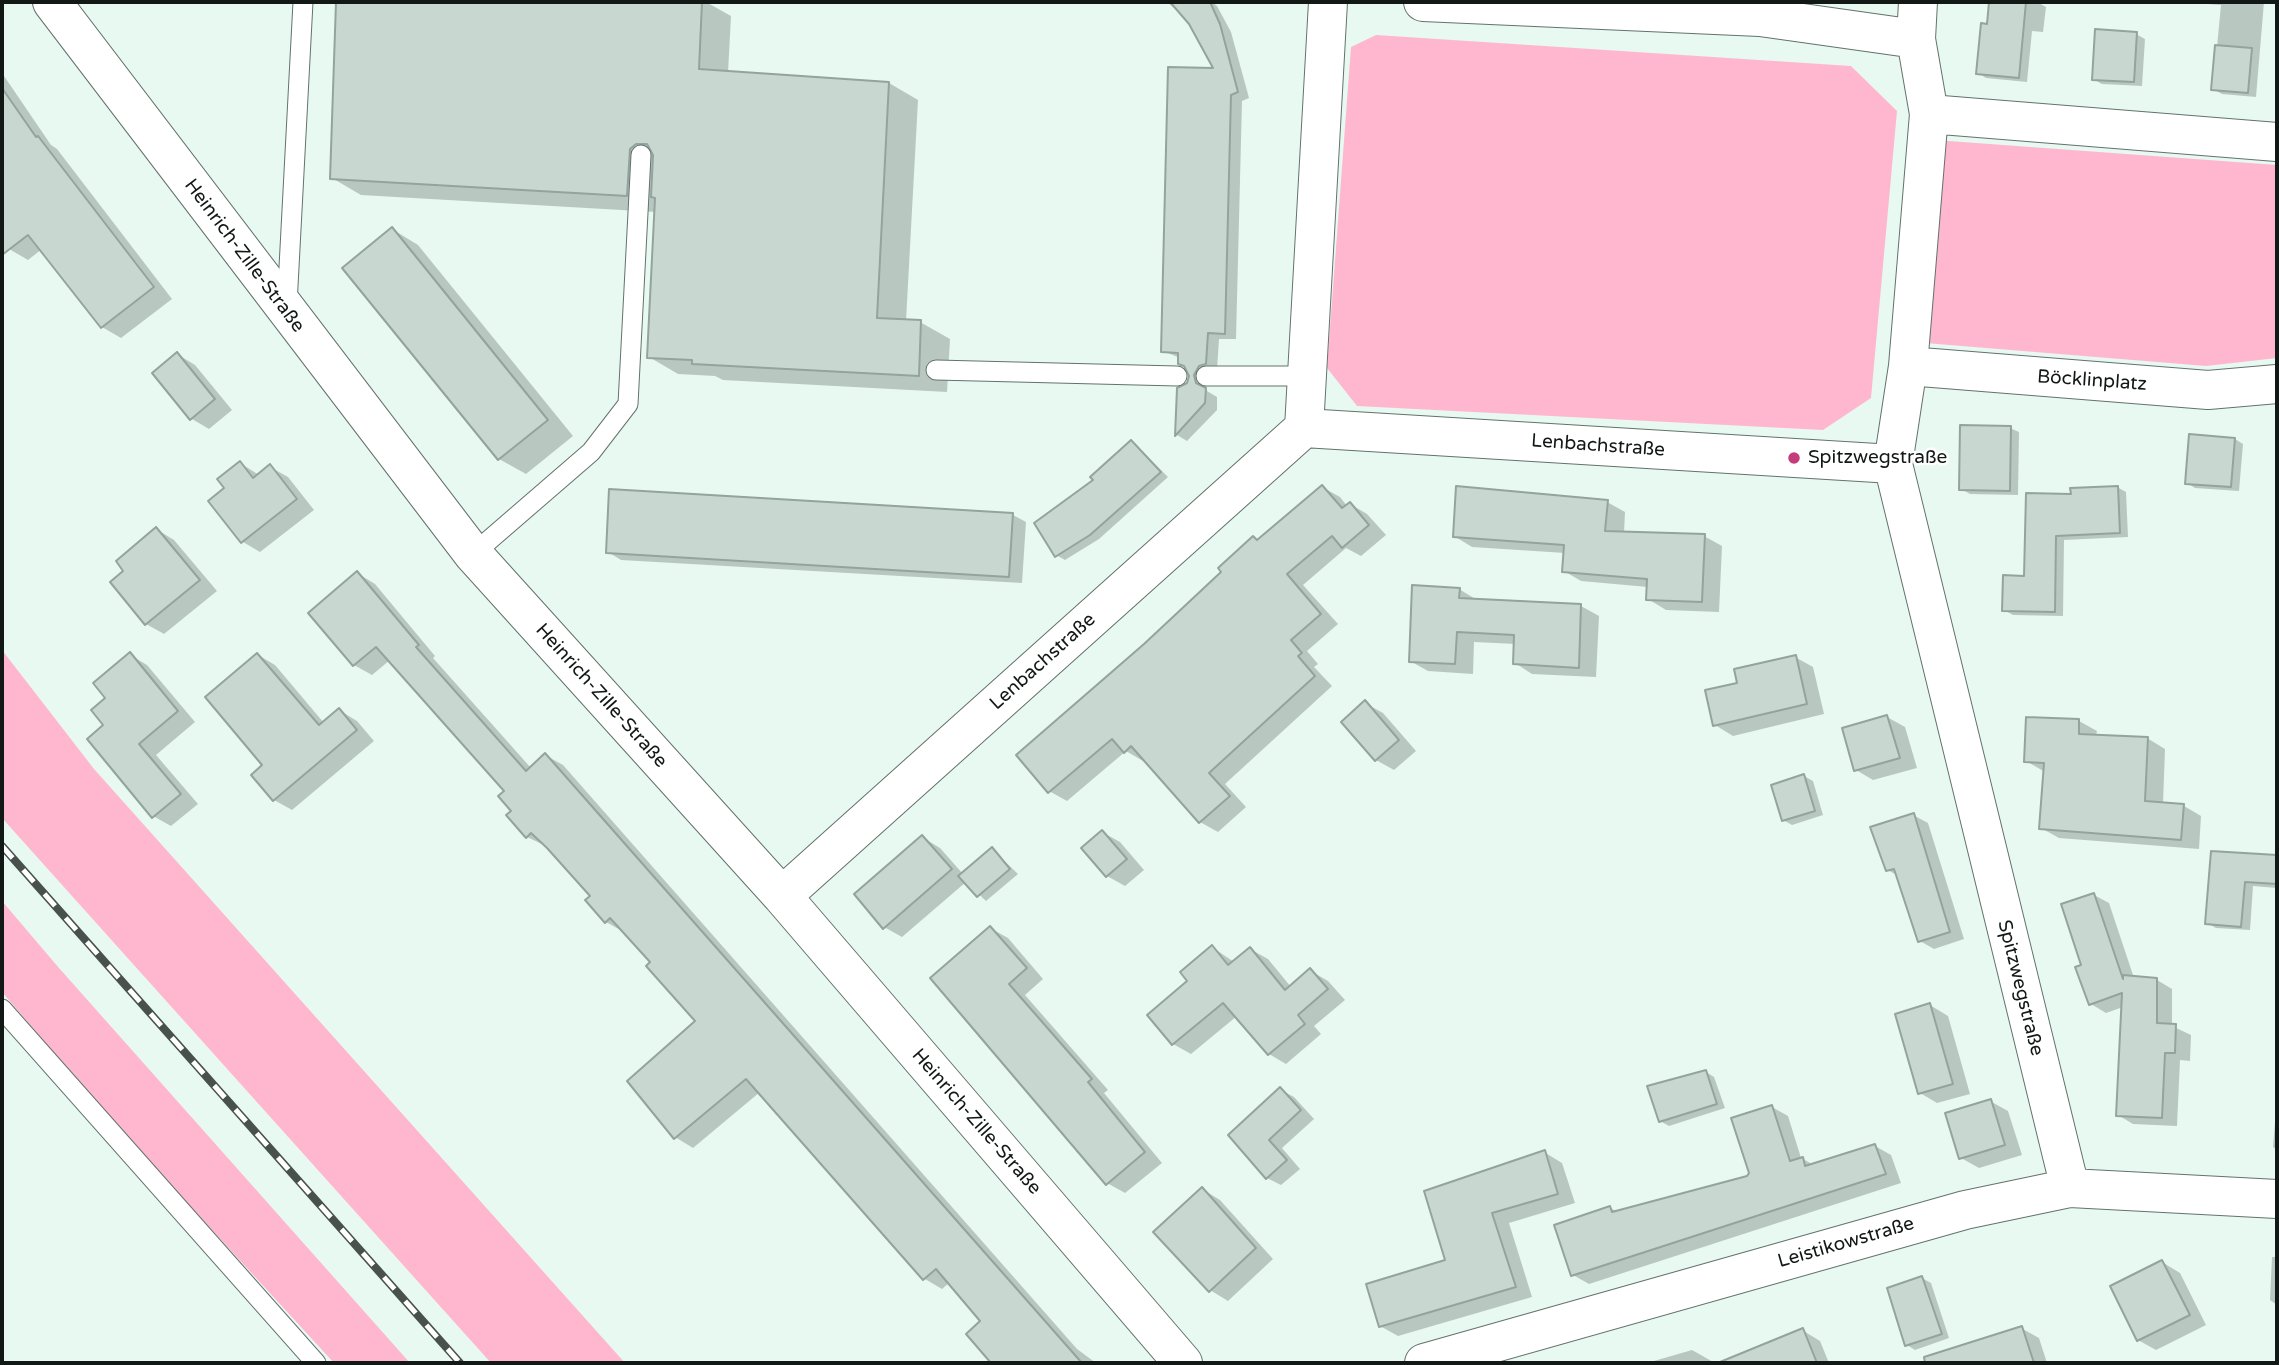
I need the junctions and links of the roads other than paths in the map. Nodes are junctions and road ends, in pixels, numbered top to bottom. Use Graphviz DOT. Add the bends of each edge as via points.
graph roads {
  1 [pos="52,2"];
  2 [pos="303,2"];
  3 [pos="1328,2"];
  4 [pos="1423,2"];
  5 [pos="1917,20"];
  6 [pos="1929,114"];
  7 [pos="2277,142"];
  8 [pos="641,155"];
  9 [pos="287,313"];
  10 [pos="1908,366"];
  11 [pos="936,370"];
  12 [pos="1177,376"];
  13 [pos="1206,376"];
  14 [pos="1306,376"];
  15 [pos="2277,384"];
  16 [pos="1304,428"];
  17 [pos="1892,464"];
  18 [pos="472,554"];
  19 [pos="782,896"];
  20 [pos="2,1009"];
  21 [pos="2070,1188"];
  22 [pos="2277,1199"];
  23 [pos="316,1363"];
  24 [pos="1183,1363"];
  25 [pos="1424,1363"];
  1 -- 9 [label="street, Heinrich-Zille-Straße"];
  2 -- 9 [label="lane"];
  3 -- 14 [label="street"];
  4 -- 5 [label="street"];
  5 -- 6 [label="street, Spitzwegstraße"];
  6 -- 7 [label="street"];
  6 -- 10 [label="street, Spitzwegstraße"];
  8 -- 18 [label="lane" via="628,404 591,452"];
  9 -- 18 [label="street, Heinrich-Zille-Straße"];
  10 -- 15 [label="street, Böcklinplatz" via="2208,390"];
  10 -- 17 [label="street, Spitzwegstraße"];
  11 -- 12 [label="lane"];
  13 -- 14 [label="lane"];
  14 -- 16 [label="street"];
  16 -- 17 [label="street, Lenbachstraße"];
  16 -- 19 [label="street, Lenbachstraße"];
  17 -- 21 [label="street, Spitzwegstraße"];
  18 -- 19 [label="street, Heinrich-Zille-Straße"];
  19 -- 24 [label="street, Heinrich-Zille-Straße"];
  20 -- 23 [label="lane"];
  21 -- 22 [label="street, Leistikowstraße"];
  21 -- 25 [label="street, Leistikowstraße" via="1965,1210"];
}
